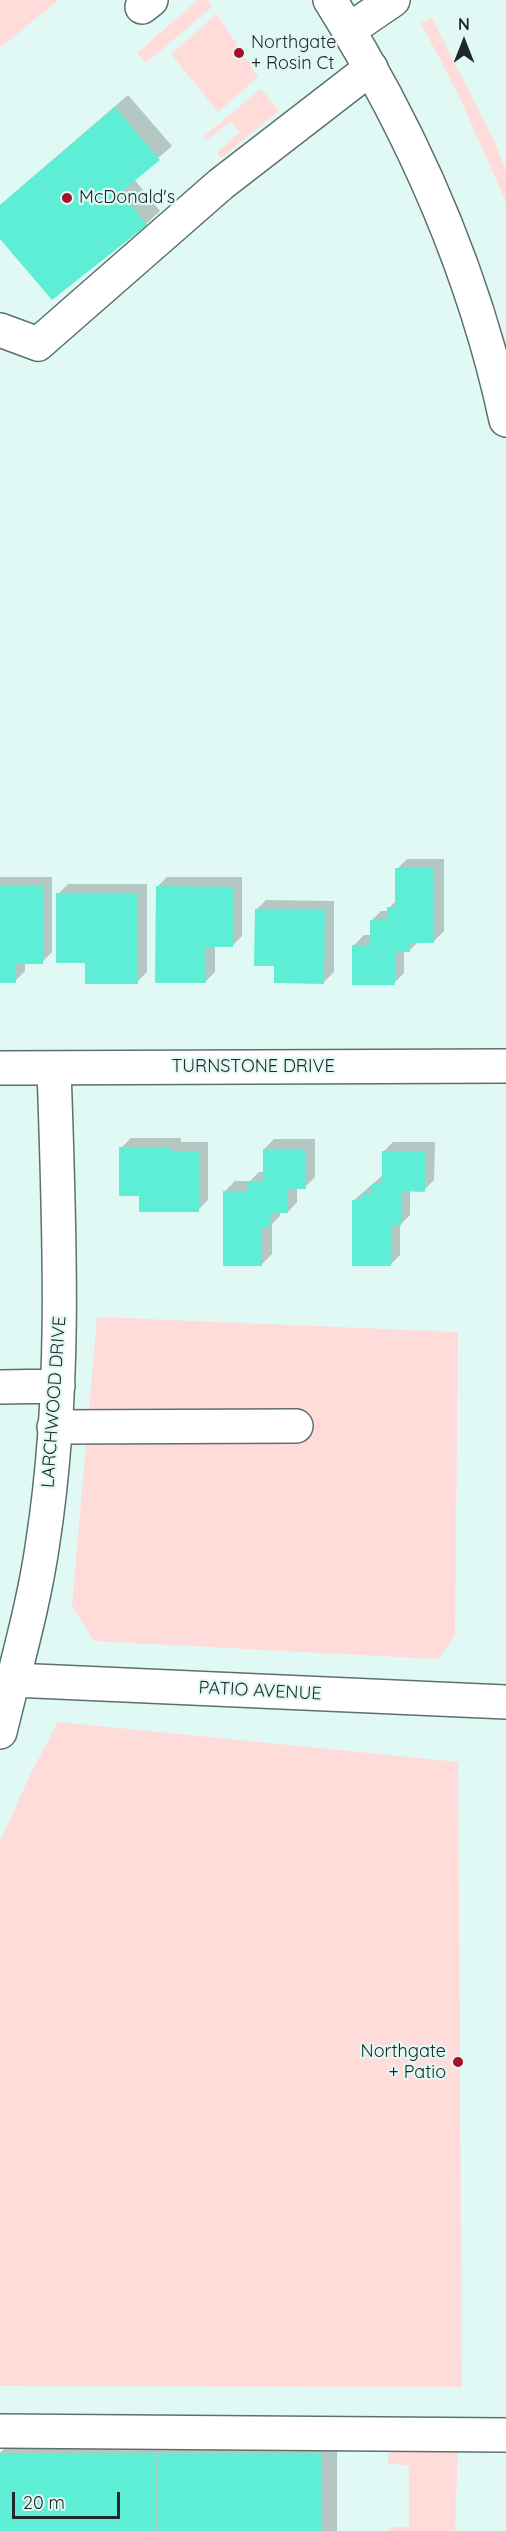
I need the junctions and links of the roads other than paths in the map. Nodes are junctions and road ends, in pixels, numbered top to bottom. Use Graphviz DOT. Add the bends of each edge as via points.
graph roads {
  1 [pos="330,0"];
  2 [pos="393,0"];
  3 [pos="349,30"];
  4 [pos="371,68"];
  5 [pos="0,330"];
  6 [pos="500,369"];
  7 [pos="506,420"];
  8 [pos="506,1066"];
  9 [pos="0,1068"];
  10 [pos="54,1068"];
  11 [pos="58,1386"];
  12 [pos="0,1388"];
  13 [pos="296,1426"];
  14 [pos="54,1427"];
  15 [pos="13,1680"];
  16 [pos="506,1702"];
  17 [pos="0,1732"];
  18 [pos="0,2430"];
  19 [pos="506,2435"];
  1 -- 3 [label="street"];
  2 -- 3 [label="street"];
  3 -- 4 [label="street"];
  4 -- 5 [label="street" via="221,184 38,344"];
  4 -- 6 [label="street" via="444,219"];
  6 -- 7 [label="street"];
  8 -- 10 [label="street, TURNSTONE DRIVE"];
  9 -- 10 [label="street, TURNSTONE DRIVE"];
  10 -- 11 [label="street, LARCHWOOD DRIVE" via="61,1305"];
  11 -- 12 [label="street"];
  11 -- 14 [label="street, LARCHWOOD DRIVE"];
  13 -- 14 [label="street"];
  14 -- 15 [label="street, LARCHWOOD DRIVE" via="44,1540"];
  15 -- 16 [label="street, PATIO AVENUE"];
  15 -- 17 [label="street, LARCHWOOD DRIVE"];
  18 -- 19 [label="street"];
}
